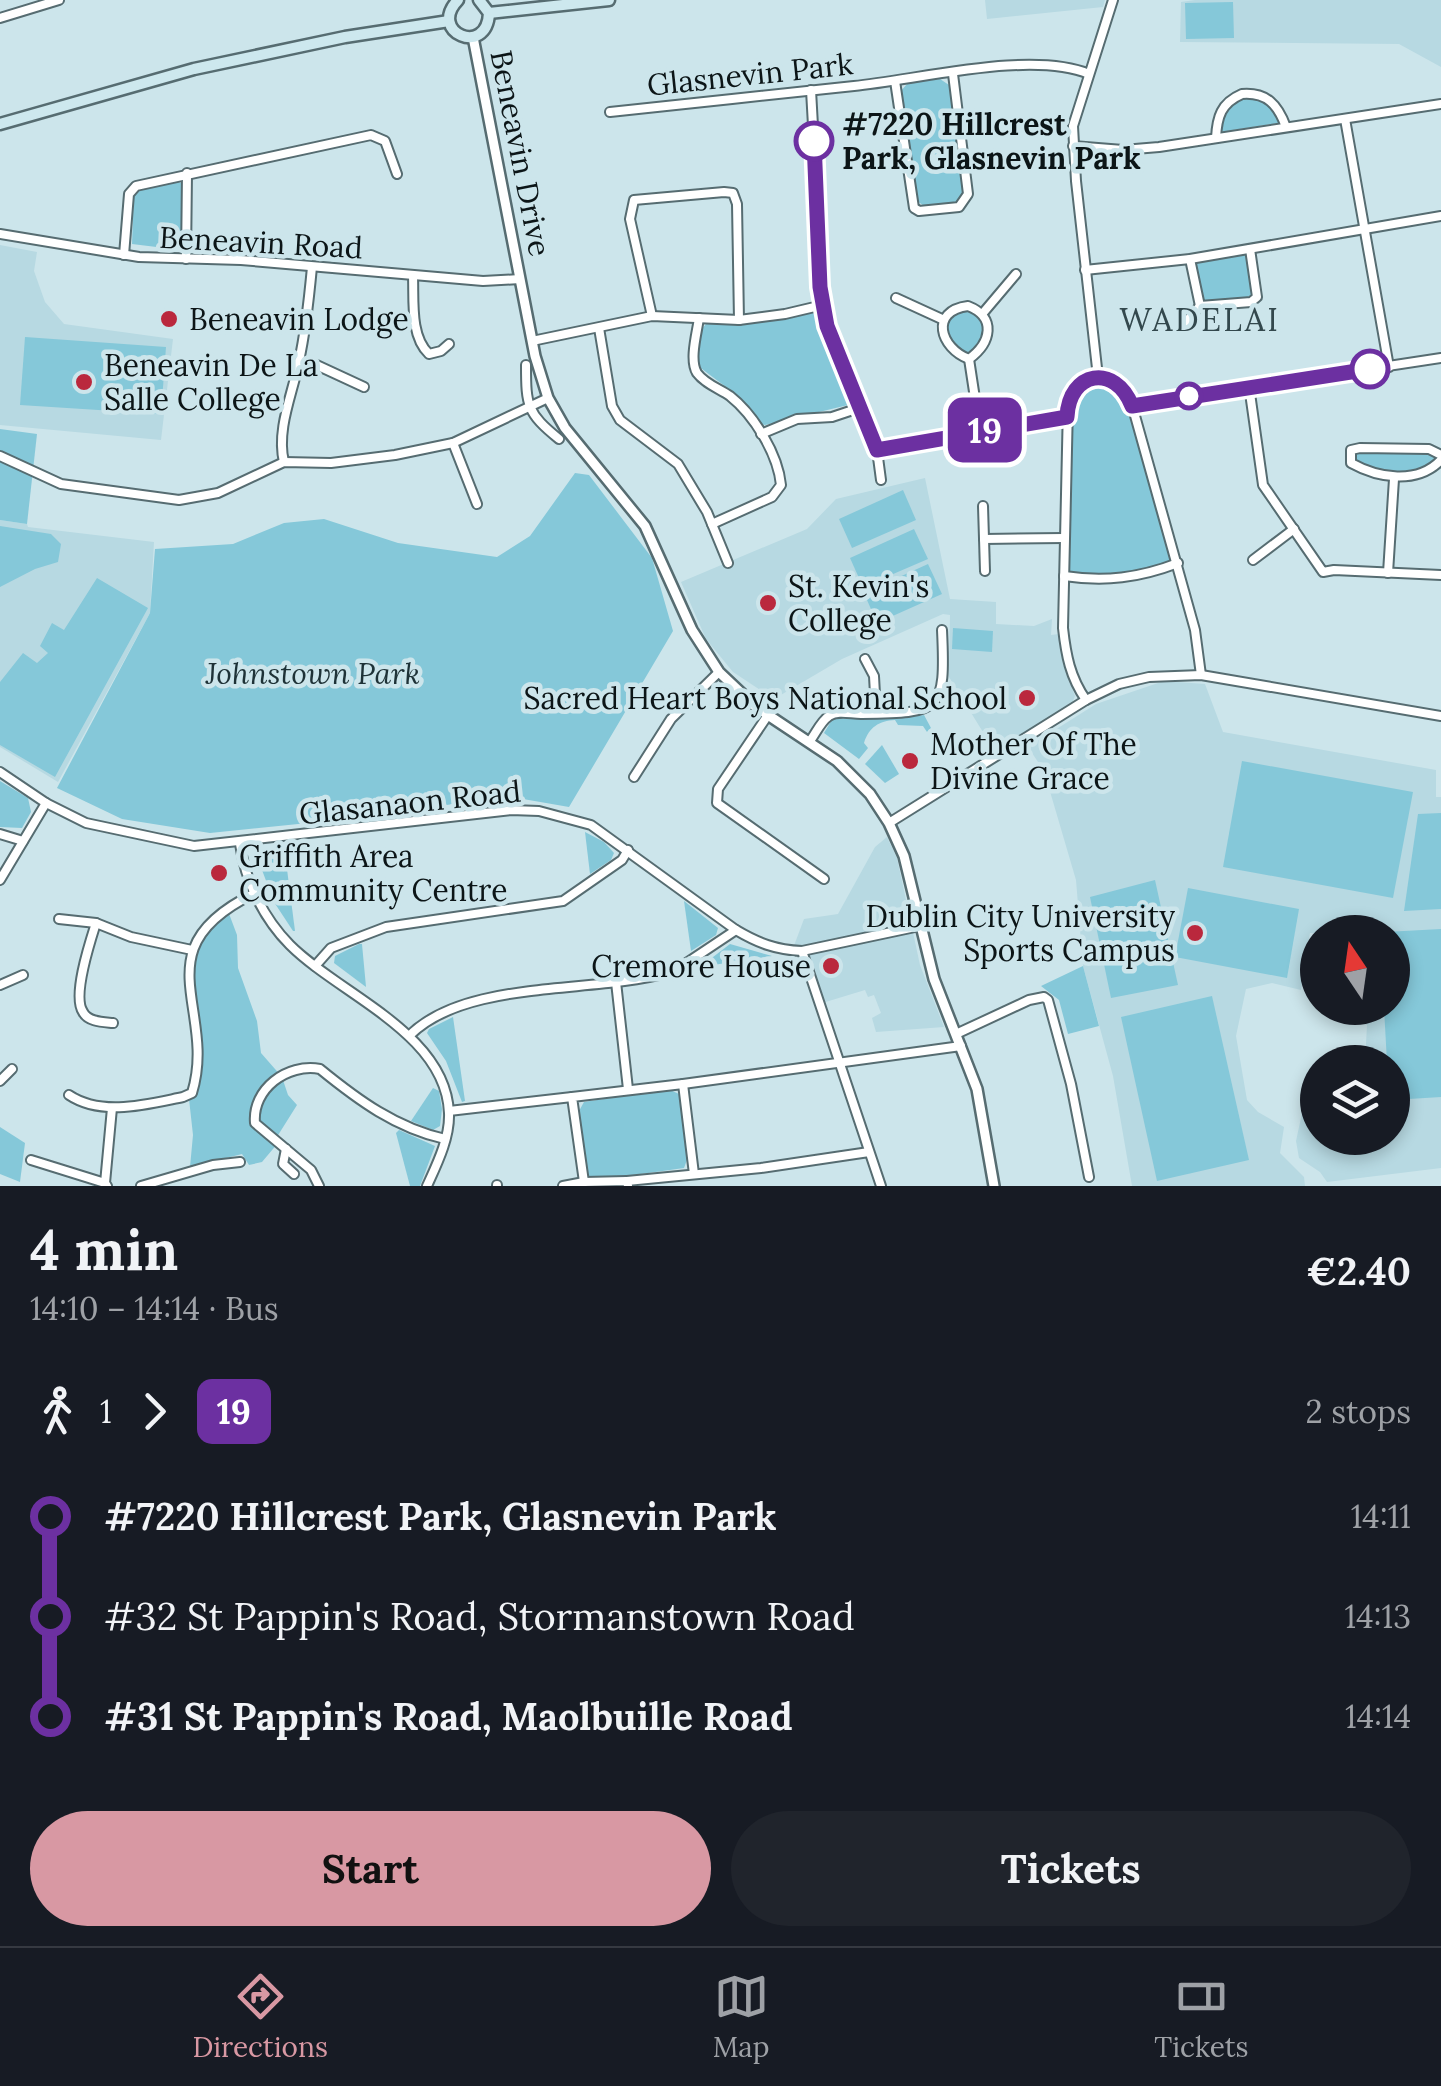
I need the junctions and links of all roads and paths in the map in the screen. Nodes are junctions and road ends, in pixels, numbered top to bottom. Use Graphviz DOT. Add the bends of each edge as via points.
graph roads {
  1 [pos="59,0"];
  2 [pos="458,0"];
  3 [pos="479,0"];
  4 [pos="610,0"];
  5 [pos="1113,0"];
  6 [pos="489,13"];
  7 [pos="0,18"];
  8 [pos="448,21"];
  9 [pos="472,37"];
  10 [pos="953,74"];
  11 [pos="1088,74"];
  12 [pos="895,81"];
  13 [pos="811,90"];
  14 [pos="1441,104"];
  15 [pos="610,112"];
  16 [pos="1345,119"];
  17 [pos="0,124"];
  18 [pos="1286,127"];
  19 [pos="1216,138"];
  20 [pos="1074,146"];
  21 [pos="188,172"];
  22 [pos="397,174"];
  23 [pos="1441,216"];
  24 [pos="1365,230"];
  25 [pos="0,234"];
  26 [pos="1250,249"];
  27 [pos="124,255"];
  28 [pos="186,258"];
  29 [pos="1190,259"];
  30 [pos="312,268"];
  31 [pos="1084,270"];
  32 [pos="1016,274"];
  33 [pos="412,276"];
  34 [pos="520,279"];
  35 [pos="896,298"];
  36 [pos="823,305"];
  37 [pos="1200,306"];
  38 [pos="983,314"];
  39 [pos="652,316"];
  40 [pos="699,318"];
  41 [pos="739,320"];
  42 [pos="944,320"];
  43 [pos="1185,323"];
  44 [pos="600,328"];
  45 [pos="532,340"];
  46 [pos="448,344"];
  47 [pos="1441,358"];
  48 [pos="969,359"];
  49 [pos="299,362"];
  50 [pos="526,365"];
  51 [pos="1389,366"];
  52 [pos="1098,377"];
  53 [pos="1249,386"];
  54 [pos="364,387"];
  55 [pos="548,398"];
  56 [pos="1132,406"];
  57 [pos="529,408"];
  58 [pos="859,408"];
  59 [pos="1067,417"];
  60 [pos="980,431"];
  61 [pos="761,434"];
  62 [pos="559,439"];
  63 [pos="454,443"];
  64 [pos="877,450"];
  65 [pos="0,456"];
  66 [pos="1441,457"];
  67 [pos="284,462"];
  68 [pos="1394,479"];
  69 [pos="881,480"];
  70 [pos="477,504"];
  71 [pos="983,506"];
  72 [pos="712,524"];
  73 [pos="1294,529"];
  74 [pos="1064,538"];
  75 [pos="984,539"];
  76 [pos="1252,560"];
  77 [pos="1178,562"];
  78 [pos="728,563"];
  79 [pos="985,572"];
  80 [pos="1388,573"];
  81 [pos="1441,575"];
  82 [pos="1064,576"];
  83 [pos="942,630"];
  84 [pos="865,659"];
  85 [pos="720,672"];
  86 [pos="1200,675"];
  87 [pos="1086,700"];
  88 [pos="876,713"];
  89 [pos="768,715"];
  90 [pos="1441,716"];
  91 [pos="810,741"];
  92 [pos="0,772"];
  93 [pos="634,778"];
  94 [pos="46,803"];
  95 [pos="889,822"];
  96 [pos="0,834"];
  97 [pos="23,841"];
  98 [pos="240,844"];
  99 [pos="628,850"];
  100 [pos="824,879"];
  101 [pos="0,880"];
  102 [pos="255,893"];
  103 [pos="58,919"];
  104 [pos="96,923"];
  105 [pos="920,926"];
  106 [pos="736,930"];
  107 [pos="192,950"];
  108 [pos="802,951"];
  109 [pos="315,966"];
  110 [pos="23,975"];
  111 [pos="616,982"];
  112 [pos="0,985"];
  113 [pos="112,1023"];
  114 [pos="956,1034"];
  115 [pos="409,1036"];
  116 [pos="961,1046"];
  117 [pos="838,1064"];
  118 [pos="12,1069"];
  119 [pos="0,1082"];
  120 [pos="683,1084"];
  121 [pos="628,1089"];
  122 [pos="69,1095"];
  123 [pos="572,1097"];
  124 [pos="112,1108"];
  125 [pos="449,1110"];
  126 [pos="445,1139"];
  127 [pos="286,1149"];
  128 [pos="868,1152"];
  129 [pos="31,1160"];
  130 [pos="240,1162"];
  131 [pos="294,1174"];
  132 [pos="694,1174"];
  133 [pos="1090,1177"];
  134 [pos="584,1182"];
  135 [pos="628,1183"];
  136 [pos="106,1184"];
  137 [pos="316,1185"];
  138 [pos="140,1186"];
  139 [pos="427,1186"];
  140 [pos="563,1186"];
  141 [pos="881,1186"];
  142 [pos="994,1186"];
  1 -- 7 [label="street"];
  2 -- 8 [label="main road"];
  3 -- 6 [label="main road"];
  4 -- 6 [label="main road"];
  5 -- 11 [label="street"];
  6 -- 9 [label="main road" via="484,31"];
  8 -- 9 [label="main road" via="455,32"];
  8 -- 17 [label="main road" via="194,69"];
  9 -- 34 [label="street, Beneavin Drive"];
  10 -- 11 [label="street, Glasnevin Park" via="1034,64"];
  10 -- 12 [label="street, Glasnevin Park"];
  10 -- 12 [label="street, Glasnevin Park" via="968,194 959,208 914,208"];
  11 -- 20 [label="street"];
  12 -- 13 [label="street, Glasnevin Park"];
  13 -- 15 [label="street, Glasnevin Park"];
  13 -- 36 [label="street"];
  14 -- 16 [label="street"];
  16 -- 18 [label="street"];
  16 -- 24 [label="street"];
  18 -- 19 [label="street"];
  18 -- 19 [label="street" via="1268,99 1242,94 1224,105"];
  19 -- 20 [label="street" via="1123,150"];
  20 -- 31 [label="street"];
  21 -- 22 [label="street" via="371,135 384,141"];
  21 -- 27 [label="street" via="131,190"];
  21 -- 28 [label="street"];
  23 -- 24 [label="street"];
  24 -- 26 [label="street"];
  24 -- 51 [label="street"];
  25 -- 27 [label="street, Beneavin Road"];
  26 -- 29 [label="street"];
  26 -- 37 [label="street" via="1257,297"];
  27 -- 28 [label="street, Beneavin Road"];
  28 -- 30 [label="street, Beneavin Road"];
  29 -- 31 [label="street"];
  29 -- 37 [label="street"];
  30 -- 33 [label="street, Beneavin Road"];
  30 -- 49 [label="street"];
  31 -- 52 [label="street"];
  32 -- 38 [label="street"];
  33 -- 34 [label="street, Beneavin Road"];
  33 -- 46 [label="street" via="424,350 435,353"];
  34 -- 45 [label="street, Beneavin Drive"];
  35 -- 42 [label="street"];
  36 -- 41 [label="street"];
  36 -- 58 [label="street"];
  37 -- 43 [label="street"];
  38 -- 42 [label="street" via="955,308"];
  38 -- 48 [label="street" via="986,344"];
  39 -- 40 [label="street"];
  39 -- 41 [label="street" via="630,219 634,200 724,192 733,193 737,204"];
  39 -- 44 [label="street"];
  40 -- 41 [label="street"];
  40 -- 61 [label="street" via="696,372 735,400"];
  42 -- 48 [label="street" via="944,339"];
  44 -- 45 [label="street"];
  44 -- 72 [label="street" via="612,406 620,420 678,464"];
  45 -- 55 [label="street, Beneavin Drive"];
  47 -- 51 [label="street"];
  48 -- 60 [label="street"];
  49 -- 54 [label="street"];
  49 -- 67 [label="street" via="285,420"];
  50 -- 57 [label="street"];
  51 -- 53 [label="street"];
  52 -- 56 [label="street" via="1118,384"];
  52 -- 59 [label="street" via="1073,392"];
  53 -- 56 [label="street"];
  53 -- 73 [label="street" via="1263,485"];
  55 -- 57 [label="street"];
  55 -- 85 [label="street, Beneavin Drive" via="582,451 646,526 692,630"];
  56 -- 77 [label="street"];
  57 -- 62 [label="street"];
  57 -- 63 [label="street"];
  58 -- 61 [label="street" via="797,419"];
  58 -- 64 [label="street"];
  59 -- 60 [label="street"];
  59 -- 74 [label="street"];
  60 -- 64 [label="street"];
  61 -- 72 [label="street" via="780,472 777,492"];
  63 -- 67 [label="street" via="331,463"];
  63 -- 70 [label="street"];
  64 -- 69 [label="street"];
  65 -- 67 [label="street" via="61,484 179,500 218,494"];
  66 -- 68 [label="street" via="1430,469"];
  66 -- 68 [label="street" via="1429,449 1351,450 1351,463"];
  68 -- 80 [label="street"];
  71 -- 75 [label="street"];
  72 -- 78 [label="street"];
  73 -- 76 [label="street"];
  73 -- 80 [label="street" via="1323,572"];
  74 -- 75 [label="street"];
  74 -- 82 [label="street"];
  75 -- 79 [label="street"];
  77 -- 82 [label="street" via="1127,579"];
  77 -- 86 [label="street"];
  80 -- 81 [label="street"];
  82 -- 87 [label="street" via="1067,661"];
  83 -- 88 [label="street" via="940,699 916,712"];
  84 -- 88 [label="street" via="874,676"];
  85 -- 89 [label="street, Beneavin Drive"];
  85 -- 93 [label="street" via="671,719"];
  86 -- 87 [label="street" via="1149,677"];
  86 -- 90 [label="street"];
  87 -- 95 [label="street"];
  88 -- 91 [label="street" via="836,713"];
  89 -- 91 [label="street, Beneavin Drive"];
  89 -- 100 [label="street" via="718,789 717,803"];
  91 -- 95 [label="street, Beneavin Drive" via="859,781"];
  92 -- 94 [label="street, Glasanaon Road"];
  94 -- 97 [label="street"];
  94 -- 98 [label="street, Glasanaon Road" via="132,835 194,846"];
  95 -- 105 [label="street, Beneavin Drive"];
  96 -- 97 [label="street"];
  97 -- 101 [label="street"];
  98 -- 99 [label="street, Glasanaon Road" via="511,810 582,822"];
  98 -- 102 [label="street"];
  99 -- 106 [label="street, Glasanaon Road"];
  99 -- 109 [label="street" via="562,901 386,927 331,948"];
  102 -- 107 [label="street" via="216,918"];
  102 -- 109 [label="street" via="290,945"];
  103 -- 104 [label="street"];
  104 -- 107 [label="street"];
  104 -- 113 [label="street" via="81,1010"];
  105 -- 108 [label="street"];
  105 -- 114 [label="street, Beneavin Drive"];
  106 -- 108 [label="street, Glasanaon Road" via="761,944"];
  106 -- 111 [label="street" via="682,966"];
  107 -- 124 [label="street" via="192,1093"];
  108 -- 117 [label="street"];
  109 -- 115 [label="street"];
  110 -- 112 [label="street"];
  111 -- 115 [label="street" via="480,999 440,1014"];
  111 -- 121 [label="street"];
  114 -- 116 [label="street, Beneavin Drive"];
  114 -- 133 [label="street" via="1028,1000 1048,1000"];
  115 -- 125 [label="street" via="440,1074"];
  116 -- 117 [label="street"];
  116 -- 142 [label="street, Beneavin Drive" via="977,1089"];
  117 -- 120 [label="street"];
  117 -- 128 [label="street"];
  118 -- 119 [label="street"];
  120 -- 121 [label="street"];
  120 -- 132 [label="street"];
  121 -- 123 [label="street"];
  122 -- 124 [label="street"];
  123 -- 125 [label="street"];
  123 -- 134 [label="street"];
  124 -- 136 [label="street"];
  125 -- 126 [label="street"];
  126 -- 127 [label="street" via="387,1118 310,1067 264,1087 256,1102 255,1123"];
  126 -- 139 [label="street"];
  127 -- 131 [label="street" via="283,1164"];
  127 -- 137 [label="street" via="311,1170"];
  128 -- 132 [label="street"];
  128 -- 141 [label="street"];
  129 -- 136 [label="street"];
  130 -- 138 [label="street"];
  132 -- 135 [label="street"];
  134 -- 135 [label="street"];
  134 -- 140 [label="street"];
}
